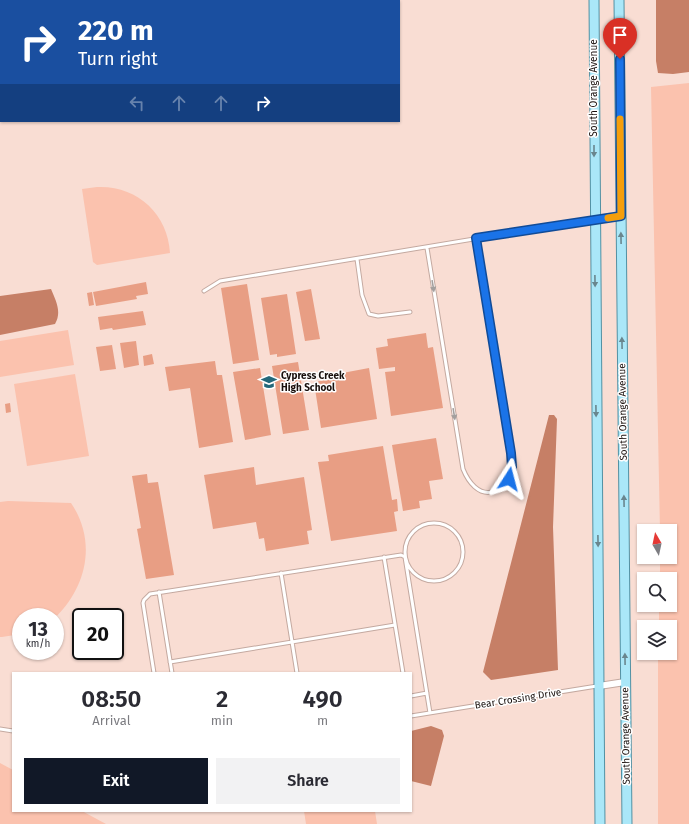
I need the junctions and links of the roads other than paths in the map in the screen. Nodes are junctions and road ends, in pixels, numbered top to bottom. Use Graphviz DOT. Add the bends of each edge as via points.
graph roads {
  1 [pos="594,0"];
  2 [pos="619,0"];
  3 [pos="621,216"];
  4 [pos="595,219"];
  5 [pos="476,238"];
  6 [pos="427,248"];
  7 [pos="357,259"];
  8 [pos="204,291"];
  9 [pos="410,312"];
  10 [pos="384,557"];
  11 [pos="405,557"];
  12 [pos="281,573"];
  13 [pos="159,592"];
  14 [pos="395,626"];
  15 [pos="292,642"];
  16 [pos="170,662"];
  17 [pos="154,672"];
  18 [pos="172,672"];
  19 [pos="297,672"];
  20 [pos="403,672"];
  21 [pos="625,682"];
  22 [pos="599,686"];
  23 [pos="427,693"];
  24 [pos="412,696"];
  25 [pos="430,713"];
  26 [pos="412,716"];
  27 [pos="0,729"];
  28 [pos="12,731"];
  29 [pos="600,824"];
  30 [pos="627,824"];
  1 -- 4 [label="main road, South Orange Avenue, one-way"];
  2 -- 3 [label="main road, South Orange Avenue"];
  3 -- 4 [label="street"];
  21 -- 3 [label="main road, South Orange Avenue, one-way"];
  4 -- 5 [label="lane"];
  4 -- 22 [label="main road, South Orange Avenue, one-way"];
  5 -- 6 [label="lane"];
  6 -- 5 [label="lane, one-way" via="463,470 468,481 477,490 490,492 502,488 509,479 512,467"];
  6 -- 7 [label="lane"];
  7 -- 8 [label="lane" via="220,281"];
  7 -- 9 [label="lane" via="362,295 369,314 378,316"];
  10 -- 11 [label="lane"];
  10 -- 12 [label="lane"];
  10 -- 14 [label="lane"];
  11 -- 11 [label="lane" via="407,565 419,577 428,581 438,581 456,572 464,554 463,544 458,534 442,523 425,523 414,530 407,540"];
  11 -- 23 [label="lane"];
  12 -- 13 [label="lane"];
  12 -- 15 [label="lane"];
  13 -- 16 [label="lane"];
  13 -- 17 [label="lane" via="147,596 143,603"];
  14 -- 15 [label="lane"];
  14 -- 20 [label="lane"];
  15 -- 16 [label="lane"];
  15 -- 19 [label="lane"];
  16 -- 18 [label="lane"];
  21 -- 22 [label="street, Bear Crossing Drive"];
  21 -- 30 [label="main road, South Orange Avenue"];
  22 -- 25 [label="lane, Bear Crossing Drive"];
  22 -- 29 [label="main road, South Orange Avenue"];
  23 -- 24 [label="lane"];
  23 -- 25 [label="lane"];
  25 -- 26 [label="lane, Bear Crossing Drive"];
  27 -- 28 [label="lane"];
}
